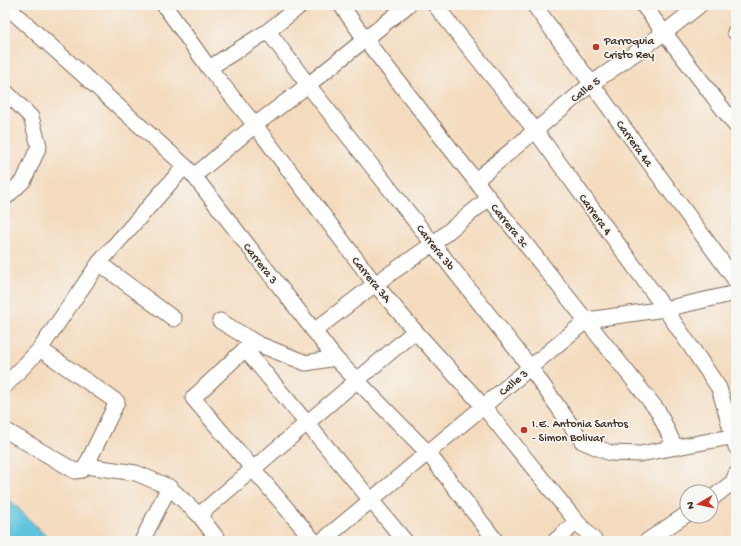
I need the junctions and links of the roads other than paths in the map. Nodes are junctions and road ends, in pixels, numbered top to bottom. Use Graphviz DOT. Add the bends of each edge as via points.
graph roads {
  1 [pos="5,5"];
  2 [pos="164,5"];
  3 [pos="301,5"];
  4 [pos="341,5"];
  5 [pos="408,5"];
  6 [pos="435,5"];
  7 [pos="534,5"];
  8 [pos="643,5"];
  9 [pos="700,5"];
  10 [pos="268,30"];
  11 [pos="664,33"];
  12 [pos="364,39"];
  13 [pos="209,68"];
  14 [pos="591,84"];
  15 [pos="308,86"];
  16 [pos="5,91"];
  17 [pos="255,126"];
  18 [pos="736,126"];
  19 [pos="535,130"];
  20 [pos="190,171"];
  21 [pos="476,180"];
  22 [pos="5,198"];
  23 [pos="489,198"];
  24 [pos="433,244"];
  25 [pos="99,262"];
  26 [pos="736,281"];
  27 [pos="375,284"];
  28 [pos="736,293"];
  29 [pos="665,309"];
  30 [pos="174,319"];
  31 [pos="587,320"];
  32 [pos="220,321"];
  33 [pos="314,331"];
  34 [pos="415,331"];
  35 [pos="40,349"];
  36 [pos="335,358"];
  37 [pos="530,367"];
  38 [pos="358,381"];
  39 [pos="5,386"];
  40 [pos="483,406"];
  41 [pos="307,424"];
  42 [pos="5,430"];
  43 [pos="735,440"];
  44 [pos="675,447"];
  45 [pos="428,453"];
  46 [pos="80,469"];
  47 [pos="253,470"];
  48 [pos="736,474"];
  49 [pos="169,487"];
  50 [pos="719,493"];
  51 [pos="371,500"];
  52 [pos="199,515"];
  53 [pos="679,519"];
  54 [pos="577,522"];
  55 [pos="491,539"];
  56 [pos="142,541"];
  57 [pos="219,541"];
  58 [pos="314,541"];
  59 [pos="322,541"];
  60 [pos="405,541"];
  61 [pos="555,541"];
  62 [pos="595,541"];
  63 [pos="647,541"];
  1 -- 20 [label="street, Carrera 3"];
  2 -- 13 [label="street, Carrera 3A"];
  3 -- 10 [label="street"];
  4 -- 12 [label="street, Carrera 3c"];
  5 -- 12 [label="street"];
  6 -- 19 [label="street, Carrera 4"];
  7 -- 14 [label="street, Carrera 4a"];
  8 -- 11 [label="street"];
  9 -- 11 [label="street, Calle 5"];
  10 -- 13 [label="street"];
  10 -- 15 [label="street, Carrera 3b"];
  11 -- 14 [label="street, Calle 5"];
  11 -- 18 [label="street"];
  12 -- 15 [label="street"];
  12 -- 21 [label="street, Carrera 3c"];
  13 -- 17 [label="street, Carrera 3A"];
  14 -- 19 [label="street, Calle 5"];
  14 -- 26 [label="street, Carrera 4a"];
  15 -- 17 [label="street"];
  15 -- 24 [label="street, Carrera 3b"];
  16 -- 22 [label="street" via="31,117 39,146 24,180"];
  17 -- 20 [label="street"];
  17 -- 27 [label="street, Carrera 3A"];
  19 -- 21 [label="street, Calle 5"];
  19 -- 29 [label="street, Carrera 4"];
  20 -- 25 [label="street"];
  20 -- 33 [label="street, Carrera 3"];
  21 -- 23 [label="street, Carrera 3c"];
  23 -- 24 [label="street"];
  23 -- 31 [label="street, Carrera 3c"];
  24 -- 27 [label="street"];
  24 -- 37 [label="street, Carrera 3b"];
  25 -- 30 [label="street"];
  25 -- 35 [label="street"];
  27 -- 33 [label="street"];
  27 -- 34 [label="street, Carrera 3A"];
  28 -- 29 [label="street"];
  29 -- 31 [label="street"];
  29 -- 43 [label="street, Carrera 4" via="719,388"];
  31 -- 37 [label="street, Calle 3"];
  31 -- 44 [label="street, Carrera 3c" via="658,410"];
  32 -- 36 [label="street" via="258,344 306,363"];
  33 -- 36 [label="street, Carrera 3"];
  34 -- 38 [label="street"];
  34 -- 40 [label="street, Carrera 3A"];
  35 -- 39 [label="street"];
  35 -- 46 [label="street" via="117,402"];
  36 -- 38 [label="street, Carrera 3"];
  37 -- 40 [label="street, Calle 3"];
  37 -- 44 [label="street, Carrera 3b" via="582,441 610,453 640,454"];
  38 -- 41 [label="street"];
  38 -- 45 [label="street, Carrera 3"];
  40 -- 45 [label="street, Calle 3"];
  40 -- 54 [label="street, Carrera 3A"];
  41 -- 47 [label="street"];
  41 -- 47 [label="street" via="245,349 193,398"];
  41 -- 51 [label="street"];
  42 -- 46 [label="street"];
  43 -- 44 [label="street"];
  45 -- 51 [label="street, Calle 3"];
  45 -- 55 [label="street, Carrera 3"];
  46 -- 49 [label="street" via="136,473"];
  47 -- 52 [label="street"];
  47 -- 58 [label="street"];
  48 -- 50 [label="street" via="733,482"];
  49 -- 52 [label="street"];
  49 -- 56 [label="street"];
  51 -- 59 [label="street, Calle 3"];
  51 -- 60 [label="street"];
  52 -- 57 [label="street"];
  53 -- 63 [label="street"];
  54 -- 61 [label="street"];
  54 -- 62 [label="street, Carrera 3A"];
}
